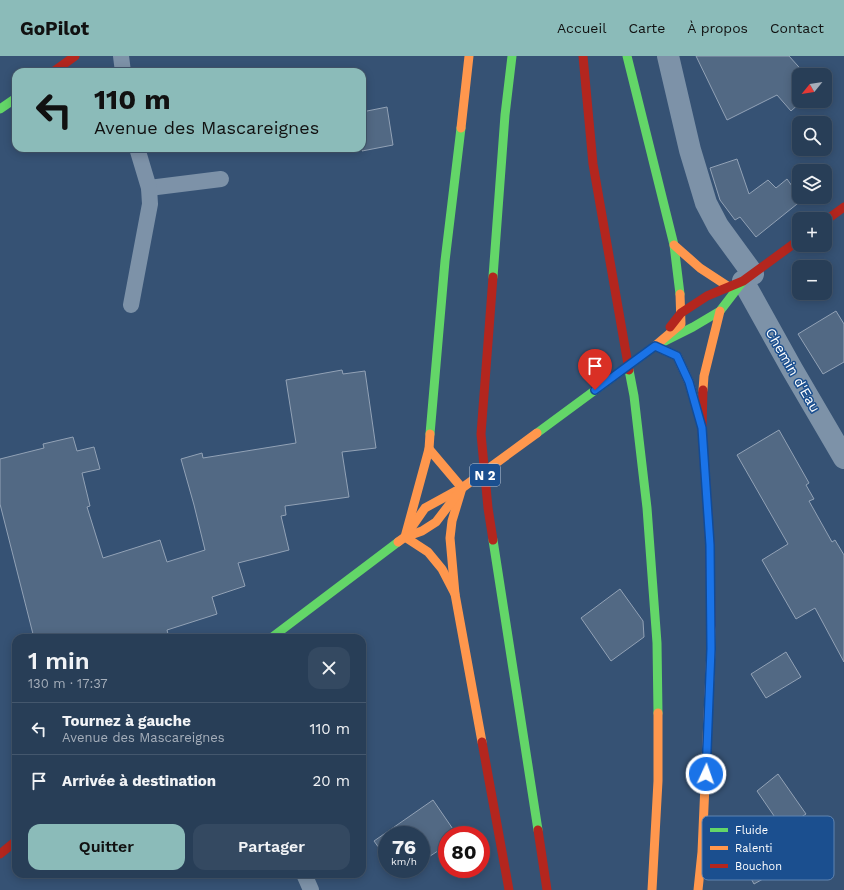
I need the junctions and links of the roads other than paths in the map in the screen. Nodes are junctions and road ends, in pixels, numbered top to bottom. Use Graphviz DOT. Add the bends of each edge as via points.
graph roads {
  1 [pos="75,56"];
  2 [pos="121,56"];
  3 [pos="470,56"];
  4 [pos="512,56"];
  5 [pos="583,56"];
  6 [pos="627,56"];
  7 [pos="668,56"];
  8 [pos="58,68"];
  9 [pos="123,68"];
  10 [pos="12,101"];
  11 [pos="0,109"];
  12 [pos="138,152"];
  13 [pos="221,179"];
  14 [pos="149,188"];
  15 [pos="844,207"];
  16 [pos="832,216"];
  17 [pos="674,245"];
  18 [pos="792,245"];
  19 [pos="741,280"];
  20 [pos="131,305"];
  21 [pos="720,311"];
  22 [pos="681,313"];
  23 [pos="655,346"];
  24 [pos="702,428"];
  25 [pos="429,449"];
  26 [pos="844,458"];
  27 [pos="462,488"];
  28 [pos="405,537"];
  29 [pos="455,594"];
  30 [pos="276,634"];
  31 [pos="704,816"];
  32 [pos="12,844"];
  33 [pos="702,852"];
  34 [pos="0,854"];
  35 [pos="306,878"];
  36 [pos="311,890"];
  37 [pos="509,890"];
  38 [pos="547,890"];
  39 [pos="652,890"];
  40 [pos="698,890"];
  1 -- 8 [label="main road"];
  2 -- 9 [label="lane"];
  3 -- 25 [label="main road" via="445,261"];
  4 -- 38 [label="main road, N 2" via="505,115 481,434 488,508"];
  5 -- 39 [label="main road" via="593,164 634,396 647,508 657,643 658,780"];
  6 -- 17 [label="main road"];
  7 -- 19 [label="street, Chemin d'Eau" via="690,150 706,203"];
  10 -- 11 [label="main road"];
  12 -- 14 [label="lane"];
  13 -- 14 [label="lane"];
  14 -- 20 [label="lane" via="150,204"];
  15 -- 16 [label="main road"];
  17 -- 19 [label="main road" via="707,274"];
  17 -- 22 [label="main road"];
  18 -- 19 [label="main road"];
  19 -- 21 [label="main road"];
  19 -- 22 [label="main road" via="707,296"];
  19 -- 26 [label="street, Chemin d'Eau"];
  21 -- 23 [label="main road"];
  21 -- 24 [label="main road" via="704,376"];
  22 -- 23 [label="main road" via="681,324"];
  23 -- 24 [label="main road" via="677,356 689,382"];
  23 -- 27 [label="main road"];
  24 -- 31 [label="main road" via="710,545 711,649"];
  25 -- 27 [label="main road"];
  25 -- 28 [label="main road"];
  27 -- 28 [label="main road" via="425,508"];
  27 -- 28 [label="main road" via="436,522 422,531"];
  27 -- 29 [label="main road" via="452,521 450,538"];
  28 -- 29 [label="main road" via="428,552 442,569"];
  28 -- 30 [label="main road"];
  29 -- 37 [label="main road"];
  32 -- 34 [label="main road"];
  33 -- 40 [label="main road"];
  35 -- 36 [label="lane"];
}
